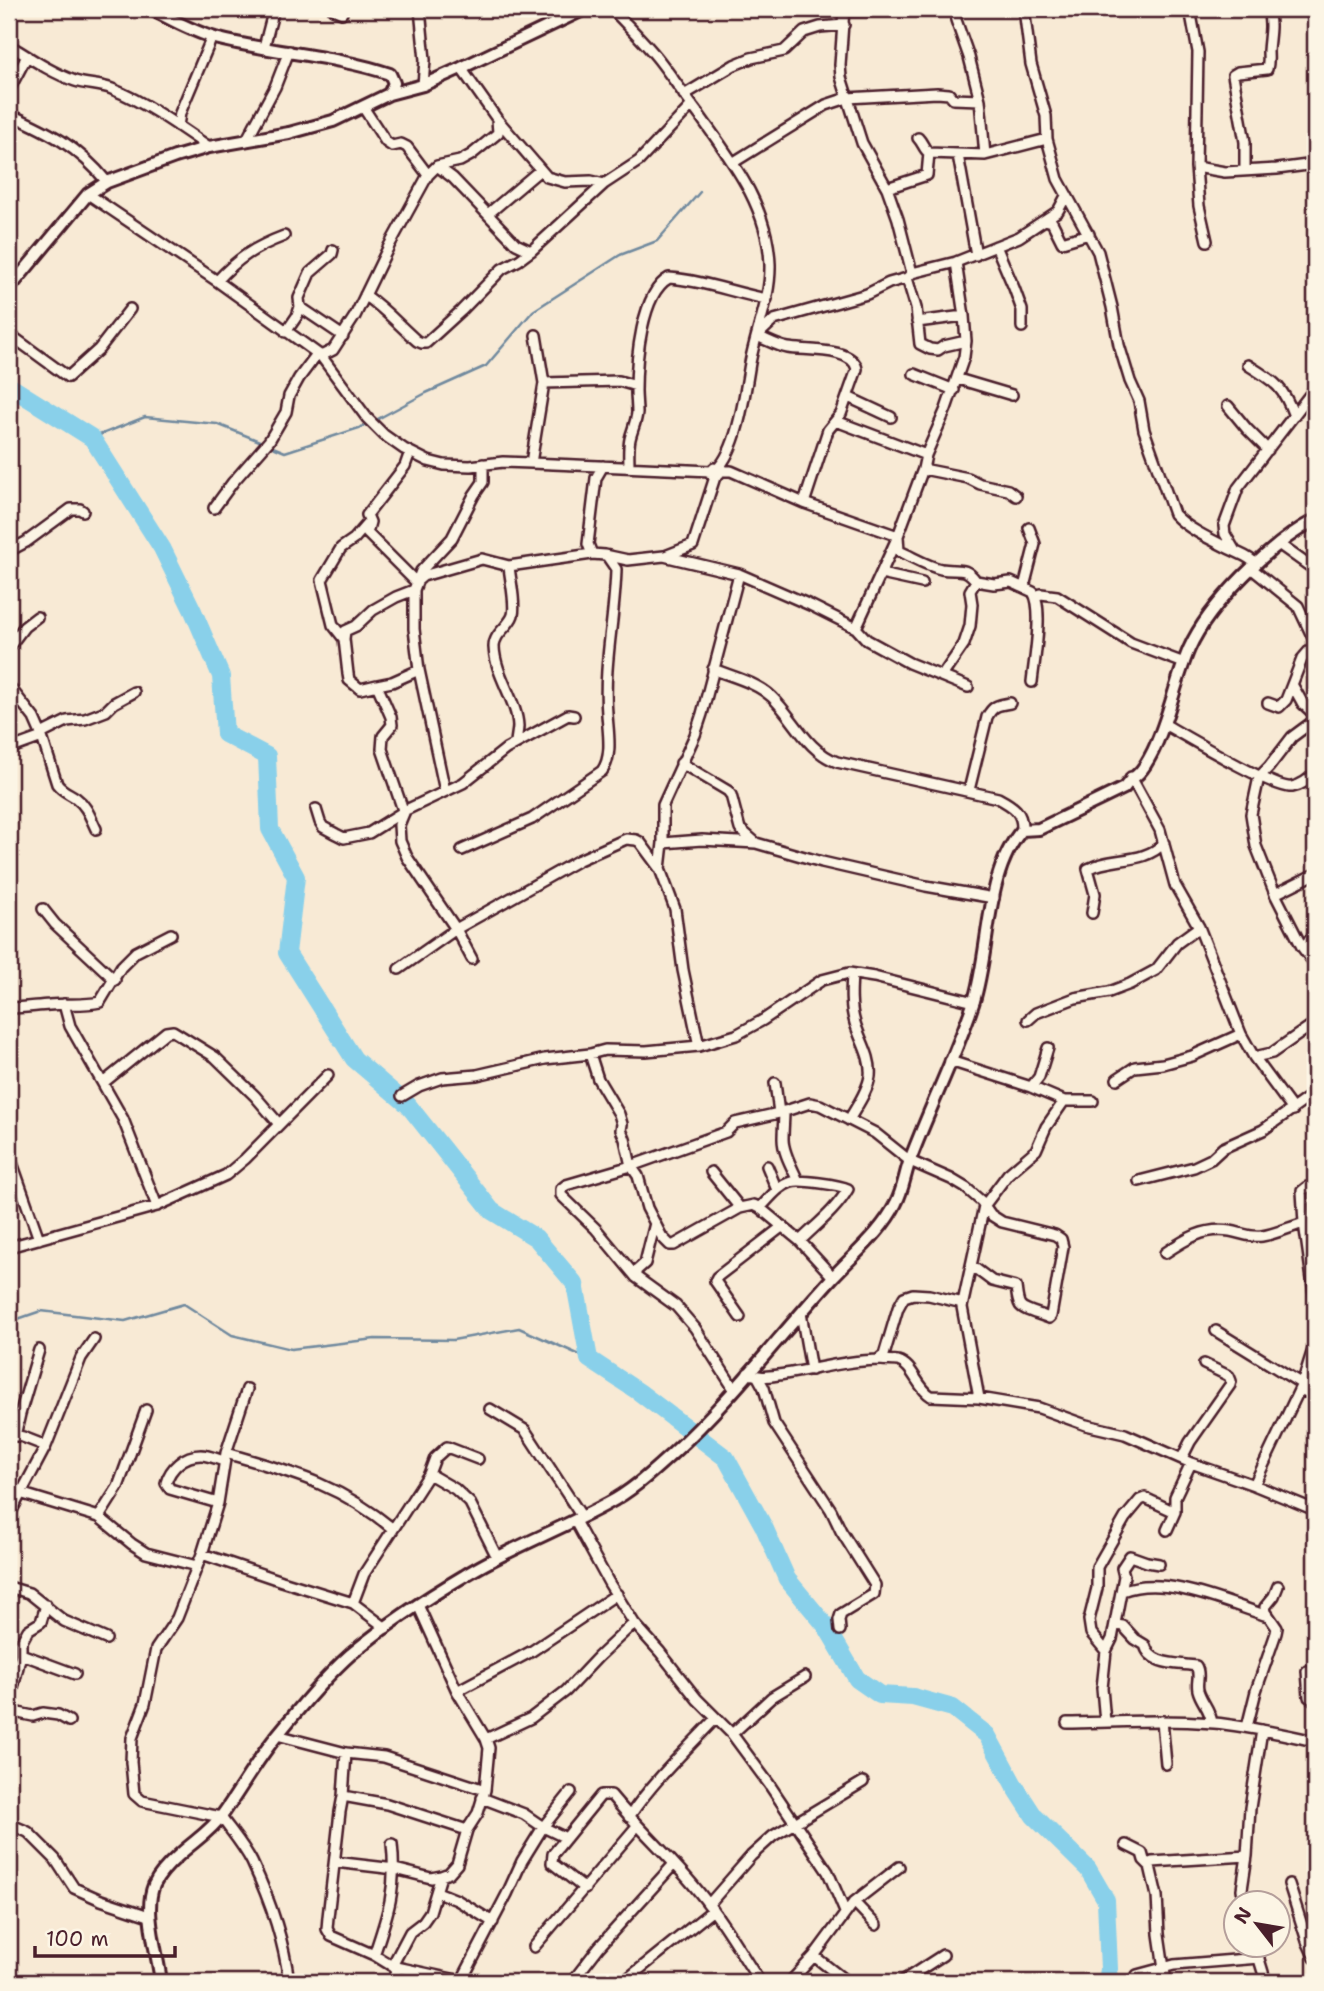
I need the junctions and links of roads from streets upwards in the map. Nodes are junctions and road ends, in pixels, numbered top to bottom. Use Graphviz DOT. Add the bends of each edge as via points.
graph roads {
  1 [pos="151,9"];
  2 [pos="274,9"];
  3 [pos="420,9"];
  4 [pos="585,9"];
  5 [pos="612,9"];
  6 [pos="929,9"];
  7 [pos="956,9"];
  8 [pos="1024,9"];
  9 [pos="1190,9"];
  10 [pos="1268,9"];
  11 [pos="844,10"];
  12 [pos="844,24"];
  13 [pos="212,37"];
  14 [pos="9,45"];
  15 [pos="264,47"];
  16 [pos="289,51"];
  17 [pos="27,56"];
  18 [pos="461,68"];
  19 [pos="424,85"];
  20 [pos="9,90"];
  21 [pos="389,94"];
  22 [pos="684,95"];
  23 [pos="847,98"];
  24 [pos="980,100"];
  25 [pos="692,105"];
  26 [pos="363,107"];
  27 [pos="9,114"];
  28 [pos="497,120"];
  29 [pos="178,126"];
  30 [pos="918,138"];
  31 [pos="1047,139"];
  32 [pos="246,141"];
  33 [pos="209,147"];
  34 [pos="929,153"];
  35 [pos="958,155"];
  36 [pos="985,155"];
  37 [pos="734,162"];
  38 [pos="1315,164"];
  39 [pos="437,166"];
  40 [pos="1196,167"];
  41 [pos="540,170"];
  42 [pos="1245,171"];
  43 [pos="428,175"];
  44 [pos="107,182"];
  45 [pos="604,184"];
  46 [pos="887,188"];
  47 [pos="88,194"];
  48 [pos="1066,196"];
  49 [pos="488,214"];
  50 [pos="1045,220"];
  51 [pos="1089,234"];
  52 [pos="284,236"];
  53 [pos="1206,241"];
  54 [pos="996,246"];
  55 [pos="333,250"];
  56 [pos="531,251"];
  57 [pos="976,255"];
  58 [pos="956,262"];
  59 [pos="909,276"];
  60 [pos="217,281"];
  61 [pos="9,289"];
  62 [pos="365,295"];
  63 [pos="767,299"];
  64 [pos="300,307"];
  65 [pos="130,309"];
  66 [pos="964,316"];
  67 [pos="917,322"];
  68 [pos="1022,327"];
  69 [pos="286,332"];
  70 [pos="9,334"];
  71 [pos="536,335"];
  72 [pos="343,336"];
  73 [pos="757,336"];
  74 [pos="966,341"];
  75 [pos="319,355"];
  76 [pos="1248,365"];
  77 [pos="914,374"];
  78 [pos="958,379"];
  79 [pos="544,383"];
  80 [pos="636,386"];
  81 [pos="1315,388"];
  82 [pos="954,390"];
  83 [pos="1012,396"];
  84 [pos="848,397"];
  85 [pos="1228,406"];
  86 [pos="1294,416"];
  87 [pos="891,417"];
  88 [pos="836,421"];
  89 [pos="1268,450"];
  90 [pos="410,452"];
  91 [pos="926,455"];
  92 [pos="531,463"];
  93 [pos="483,464"];
  94 [pos="603,466"];
  95 [pos="629,467"];
  96 [pos="923,469"];
  97 [pos="715,472"];
  98 [pos="1016,496"];
  99 [pos="804,503"];
  100 [pos="214,508"];
  101 [pos="83,511"];
  102 [pos="1315,520"];
  103 [pos="369,522"];
  104 [pos="1029,528"];
  105 [pos="898,536"];
  106 [pos="1280,545"];
  107 [pos="9,551"];
  108 [pos="1236,552"];
  109 [pos="592,555"];
  110 [pos="605,555"];
  111 [pos="664,556"];
  112 [pos="509,566"];
  113 [pos="1253,566"];
  114 [pos="1315,570"];
  115 [pos="739,574"];
  116 [pos="881,574"];
  117 [pos="976,581"];
  118 [pos="922,583"];
  119 [pos="415,586"];
  120 [pos="1024,587"];
  121 [pos="1036,596"];
  122 [pos="37,617"];
  123 [pos="856,628"];
  124 [pos="344,639"];
  125 [pos="1315,643"];
  126 [pos="9,647"];
  127 [pos="1184,663"];
  128 [pos="713,669"];
  129 [pos="419,670"];
  130 [pos="942,676"];
  131 [pos="1032,682"];
  132 [pos="377,685"];
  133 [pos="9,686"];
  134 [pos="1293,686"];
  135 [pos="968,687"];
  136 [pos="134,692"];
  137 [pos="1010,703"];
  138 [pos="1268,703"];
  139 [pos="1315,715"];
  140 [pos="574,716"];
  141 [pos="1315,720"];
  142 [pos="1164,724"];
  143 [pos="42,735"];
  144 [pos="516,743"];
  145 [pos="9,750"];
  146 [pos="681,763"];
  147 [pos="1315,773"];
  148 [pos="1130,777"];
  149 [pos="1259,777"];
  150 [pos="969,790"];
  151 [pos="445,791"];
  152 [pos="316,809"];
  153 [pos="404,813"];
  154 [pos="96,829"];
  155 [pos="1022,830"];
  156 [pos="663,843"];
  157 [pos="756,843"];
  158 [pos="1164,843"];
  159 [pos="462,850"];
  160 [pos="660,869"];
  161 [pos="1315,874"];
  162 [pos="1275,894"];
  163 [pos="994,898"];
  164 [pos="43,909"];
  165 [pos="1092,913"];
  166 [pos="1199,927"];
  167 [pos="456,929"];
  168 [pos="171,934"];
  169 [pos="1315,936"];
  170 [pos="1302,947"];
  171 [pos="472,959"];
  172 [pos="1315,964"];
  173 [pos="400,969"];
  174 [pos="852,974"];
  175 [pos="114,980"];
  176 [pos="974,1002"];
  177 [pos="64,1004"];
  178 [pos="9,1008"];
  179 [pos="1028,1020"];
  180 [pos="1312,1026"];
  181 [pos="1241,1034"];
  182 [pos="1315,1039"];
  183 [pos="699,1046"];
  184 [pos="1048,1048"];
  185 [pos="590,1054"];
  186 [pos="1254,1057"];
  187 [pos="950,1062"];
  188 [pos="328,1075"];
  189 [pos="1117,1079"];
  190 [pos="103,1083"];
  191 [pos="775,1083"];
  192 [pos="1031,1087"];
  193 [pos="1315,1093"];
  194 [pos="402,1096"];
  195 [pos="1064,1101"];
  196 [pos="1093,1101"];
  197 [pos="1293,1110"];
  198 [pos="782,1112"];
  199 [pos="849,1121"];
  200 [pos="279,1124"];
  201 [pos="9,1154"];
  202 [pos="910,1161"];
  203 [pos="631,1166"];
  204 [pos="767,1166"];
  205 [pos="711,1172"];
  206 [pos="798,1181"];
  207 [pos="1139,1181"];
  208 [pos="1315,1188"];
  209 [pos="777,1190"];
  210 [pos="157,1206"];
  211 [pos="984,1206"];
  212 [pos="740,1208"];
  213 [pos="760,1208"];
  214 [pos="655,1223"];
  215 [pos="1304,1223"];
  216 [pos="783,1226"];
  217 [pos="40,1238"];
  218 [pos="800,1241"];
  219 [pos="9,1247"];
  220 [pos="1165,1253"];
  221 [pos="972,1266"];
  222 [pos="636,1277"];
  223 [pos="833,1277"];
  224 [pos="1314,1293"];
  225 [pos="963,1303"];
  226 [pos="801,1313"];
  227 [pos="740,1317"];
  228 [pos="1216,1331"];
  229 [pos="94,1339"];
  230 [pos="1315,1343"];
  231 [pos="39,1350"];
  232 [pos="878,1360"];
  233 [pos="1204,1364"];
  234 [pos="811,1370"];
  235 [pos="753,1375"];
  236 [pos="1301,1387"];
  237 [pos="247,1389"];
  238 [pos="734,1389"];
  239 [pos="1315,1394"];
  240 [pos="979,1398"];
  241 [pos="490,1409"];
  242 [pos="146,1410"];
  243 [pos="12,1435"];
  244 [pos="46,1446"];
  245 [pos="225,1457"];
  246 [pos="1182,1458"];
  247 [pos="478,1459"];
  248 [pos="1191,1463"];
  249 [pos="429,1474"];
  250 [pos="1254,1485"];
  251 [pos="20,1493"];
  252 [pos="218,1503"];
  253 [pos="1315,1510"];
  254 [pos="1175,1512"];
  255 [pos="9,1516"];
  256 [pos="99,1517"];
  257 [pos="579,1519"];
  258 [pos="393,1529"];
  259 [pos="1167,1530"];
  260 [pos="202,1554"];
  261 [pos="496,1557"];
  262 [pos="1159,1564"];
  263 [pos="197,1566"];
  264 [pos="1278,1586"];
  265 [pos="9,1587"];
  266 [pos="1122,1591"];
  267 [pos="617,1594"];
  268 [pos="353,1603"];
  269 [pos="46,1605"];
  270 [pos="418,1605"];
  271 [pos="1269,1616"];
  272 [pos="634,1623"];
  273 [pos="1116,1625"];
  274 [pos="386,1628"];
  275 [pos="840,1630"];
  276 [pos="106,1639"];
  277 [pos="1106,1651"];
  278 [pos="21,1654"];
  279 [pos="14,1664"];
  280 [pos="1307,1671"];
  281 [pos="75,1674"];
  282 [pos="805,1677"];
  283 [pos="457,1691"];
  284 [pos="1315,1701"];
  285 [pos="10,1712"];
  286 [pos="716,1718"];
  287 [pos="69,1721"];
  288 [pos="1162,1721"];
  289 [pos="1105,1722"];
  290 [pos="1067,1723"];
  291 [pos="1212,1723"];
  292 [pos="1247,1727"];
  293 [pos="1262,1730"];
  294 [pos="732,1734"];
  295 [pos="277,1735"];
  296 [pos="486,1739"];
  297 [pos="1315,1741"];
  298 [pos="346,1753"];
  299 [pos="1166,1764"];
  300 [pos="863,1782"];
  301 [pos="571,1792"];
  302 [pos="484,1794"];
  303 [pos="343,1796"];
  304 [pos="221,1816"];
  305 [pos="629,1817"];
  306 [pos="795,1823"];
  307 [pos="9,1824"];
  308 [pos="637,1826"];
  309 [pos="543,1827"];
  310 [pos="467,1830"];
  311 [pos="566,1838"];
  312 [pos="392,1844"];
  313 [pos="1126,1845"];
  314 [pos="1247,1856"];
  315 [pos="335,1862"];
  316 [pos="674,1864"];
  317 [pos="1150,1866"];
  318 [pos="899,1867"];
  319 [pos="395,1869"];
  320 [pos="441,1876"];
  321 [pos="1289,1884"];
  322 [pos="584,1889"];
  323 [pos="1242,1890"];
  324 [pos="437,1892"];
  325 [pos="853,1902"];
  326 [pos="711,1907"];
  327 [pos="845,1912"];
  328 [pos="149,1916"];
  329 [pos="493,1922"];
  330 [pos="876,1925"];
  331 [pos="534,1947"];
  332 [pos="374,1955"];
  333 [pos="943,1955"];
  334 [pos="814,1956"];
  335 [pos="1315,1958"];
  336 [pos="1240,1960"];
  337 [pos="1260,1960"];
  338 [pos="394,1967"];
  339 [pos="1164,1968"];
  340 [pos="1137,1975"];
  341 [pos="626,1980"];
  342 [pos="464,1981"];
  343 [pos="161,1982"];
  344 [pos="289,1982"];
  345 [pos="394,1982"];
  346 [pos="572,1982"];
  347 [pos="760,1982"];
  348 [pos="790,1982"];
  349 [pos="847,1982"];
  350 [pos="901,1982"];
  351 [pos="1166,1982"];
  352 [pos="1266,1982"];
  1 -- 13 [label="street"];
  2 -- 15 [label="street"];
  3 -- 19 [label="street"];
  4 -- 18 [label="street"];
  5 -- 22 [label="street" via="658,58"];
  6 -- 11 [label="street"];
  7 -- 24 [label="street"];
  8 -- 31 [label="street"];
  9 -- 40 [label="street" via="1198,52"];
  10 -- 42 [label="street" via="1272,25 1267,69 1233,75 1245,142"];
  11 -- 12 [label="street"];
  12 -- 22 [label="street" via="804,32 784,51 734,65"];
  12 -- 23 [label="street" via="840,65"];
  13 -- 15 [label="street"];
  13 -- 29 [label="street"];
  14 -- 17 [label="street"];
  15 -- 16 [label="street"];
  16 -- 21 [label="street" via="390,74 394,83"];
  16 -- 32 [label="street"];
  17 -- 20 [label="street"];
  17 -- 29 [label="street" via="76,82 111,88"];
  18 -- 19 [label="street"];
  18 -- 28 [label="street"];
  19 -- 21 [label="street"];
  21 -- 26 [label="street"];
  22 -- 25 [label="street"];
  23 -- 24 [label="street" via="937,93"];
  23 -- 37 [label="street" via="826,105"];
  23 -- 46 [label="street" via="862,143"];
  24 -- 36 [label="street"];
  25 -- 37 [label="street"];
  25 -- 45 [label="street" via="639,161"];
  26 -- 32 [label="street" via="332,121"];
  26 -- 43 [label="street" via="386,142 407,147"];
  27 -- 44 [label="street" via="79,151"];
  28 -- 39 [label="street" via="498,133 477,150 460,161"];
  28 -- 41 [label="street"];
  29 -- 33 [label="street"];
  30 -- 34 [label="street"];
  31 -- 36 [label="street"];
  31 -- 48 [label="street"];
  32 -- 33 [label="street"];
  33 -- 44 [label="street"];
  34 -- 35 [label="street"];
  34 -- 46 [label="street" via="927,175"];
  35 -- 36 [label="street"];
  35 -- 57 [label="street"];
  37 -- 63 [label="street" via="761,212 769,245"];
  38 -- 42 [label="street"];
  39 -- 43 [label="street"];
  39 -- 49 [label="street"];
  40 -- 42 [label="street"];
  40 -- 53 [label="street"];
  41 -- 45 [label="street" via="556,180"];
  41 -- 49 [label="street"];
  43 -- 62 [label="street"];
  44 -- 47 [label="street"];
  45 -- 56 [label="street"];
  46 -- 59 [label="street"];
  47 -- 60 [label="street"];
  47 -- 61 [label="street"];
  48 -- 50 [label="street" via="1058,211"];
  48 -- 51 [label="street"];
  49 -- 56 [label="street" via="516,244"];
  50 -- 51 [label="street" via="1052,222 1062,242"];
  50 -- 54 [label="street"];
  51 -- 108 [label="street" via="1098,252 1144,430 1174,514"];
  52 -- 60 [label="street" via="242,256"];
  54 -- 57 [label="street"];
  54 -- 68 [label="street" via="1022,310"];
  55 -- 64 [label="street" via="310,273"];
  56 -- 62 [label="street" via="502,269 426,343 417,341"];
  57 -- 58 [label="street"];
  58 -- 59 [label="street"];
  58 -- 66 [label="street"];
  59 -- 67 [label="street"];
  59 -- 73 [label="street" via="867,294 774,320"];
  60 -- 69 [label="street"];
  62 -- 72 [label="street"];
  63 -- 73 [label="street"];
  63 -- 80 [label="street" via="684,279 665,280 647,309"];
  64 -- 69 [label="street"];
  64 -- 72 [label="street"];
  65 -- 70 [label="street" via="99,349 68,377"];
  66 -- 67 [label="street"];
  66 -- 74 [label="street"];
  67 -- 74 [label="street" via="920,344 930,349"];
  69 -- 75 [label="street"];
  71 -- 79 [label="street"];
  72 -- 75 [label="street" via="333,350"];
  73 -- 84 [label="street" via="780,346 831,352 854,360 857,369"];
  73 -- 97 [label="street" via="731,447"];
  74 -- 78 [label="street"];
  75 -- 90 [label="street" via="367,418"];
  75 -- 100 [label="street" via="299,378 269,440"];
  76 -- 86 [label="street" via="1284,391"];
  77 -- 82 [label="street"];
  78 -- 82 [label="street"];
  78 -- 83 [label="street"];
  79 -- 80 [label="street" via="619,381"];
  79 -- 92 [label="street"];
  80 -- 95 [label="street"];
  81 -- 86 [label="street"];
  82 -- 91 [label="street"];
  84 -- 87 [label="street"];
  84 -- 88 [label="street"];
  85 -- 89 [label="street"];
  86 -- 89 [label="street"];
  88 -- 91 [label="street"];
  88 -- 99 [label="street" via="828,430"];
  89 -- 108 [label="street" via="1238,488 1227,515 1225,534"];
  90 -- 93 [label="street" via="444,465"];
  90 -- 103 [label="street" via="405,466 367,515"];
  91 -- 96 [label="street"];
  92 -- 93 [label="street"];
  92 -- 94 [label="street"];
  93 -- 119 [label="street" via="483,482 452,538 421,570"];
  94 -- 95 [label="street"];
  94 -- 109 [label="street" via="596,478 588,544"];
  95 -- 97 [label="street"];
  96 -- 98 [label="street" via="997,486"];
  96 -- 105 [label="street"];
  97 -- 99 [label="street" via="731,471"];
  97 -- 111 [label="street" via="693,545"];
  99 -- 105 [label="street"];
  101 -- 107 [label="street" via="71,509"];
  102 -- 106 [label="street"];
  103 -- 119 [label="street" via="366,533"];
  103 -- 124 [label="street" via="341,548 322,580 333,625"];
  104 -- 120 [label="street" via="1035,544"];
  105 -- 116 [label="street"];
  105 -- 117 [label="street" via="899,551 942,569 970,573"];
  106 -- 113 [label="street"];
  106 -- 114 [label="street"];
  108 -- 113 [label="street" via="1246,555"];
  109 -- 110 [label="street"];
  109 -- 112 [label="street"];
  110 -- 111 [label="street" via="628,560"];
  110 -- 159 [label="street" via="616,569 606,683 607,763 532,818"];
  111 -- 115 [label="street"];
  112 -- 119 [label="street" via="482,559 423,576"];
  112 -- 144 [label="street" via="514,611 495,639 494,649 518,725"];
  113 -- 125 [label="street" via="1298,606"];
  113 -- 127 [label="street" via="1204,622"];
  115 -- 123 [label="street"];
  115 -- 128 [label="street"];
  116 -- 118 [label="street"];
  116 -- 123 [label="street"];
  117 -- 120 [label="street"];
  117 -- 130 [label="street" via="970,592 970,626 964,644"];
  119 -- 124 [label="street" via="373,610 345,631"];
  119 -- 129 [label="street"];
  120 -- 121 [label="street"];
  121 -- 127 [label="street" via="1057,596 1131,643"];
  121 -- 131 [label="street"];
  122 -- 126 [label="street"];
  123 -- 130 [label="street" via="873,644"];
  124 -- 132 [label="street" via="349,680 360,690"];
  125 -- 134 [label="street" via="1302,659"];
  127 -- 142 [label="street"];
  128 -- 146 [label="street" via="695,735"];
  128 -- 150 [label="street" via="759,687 773,698 826,758"];
  129 -- 132 [label="street"];
  129 -- 151 [label="street"];
  130 -- 135 [label="street"];
  132 -- 153 [label="street" via="392,725 383,736 382,749"];
  133 -- 143 [label="street"];
  134 -- 138 [label="street" via="1282,705"];
  134 -- 139 [label="street"];
  136 -- 143 [label="street" via="106,711 67,721"];
  137 -- 150 [label="street" via="992,708"];
  140 -- 144 [label="street"];
  141 -- 149 [label="street" via="1292,737"];
  142 -- 148 [label="street" via="1152,753 1139,773"];
  142 -- 149 [label="street"];
  143 -- 145 [label="street"];
  143 -- 154 [label="street" via="57,784 86,807"];
  144 -- 151 [label="street"];
  146 -- 156 [label="street" via="663,805"];
  146 -- 157 [label="street" via="728,791 740,829"];
  147 -- 149 [label="street" via="1290,788"];
  148 -- 155 [label="street" via="1124,788 1042,827"];
  148 -- 158 [label="street"];
  149 -- 162 [label="street" via="1251,814 1256,846"];
  150 -- 155 [label="street" via="1012,806 1023,821"];
  151 -- 153 [label="street"];
  152 -- 153 [label="street" via="323,827 344,838 369,833"];
  153 -- 167 [label="street" via="398,825 407,857"];
  155 -- 163 [label="street" via="1006,853"];
  156 -- 157 [label="street"];
  156 -- 160 [label="street"];
  157 -- 163 [label="street" via="822,862"];
  158 -- 165 [label="street" via="1140,857 1088,869 1095,894"];
  158 -- 166 [label="street" via="1175,885"];
  160 -- 167 [label="street" via="640,842 626,839"];
  160 -- 183 [label="street" via="675,909"];
  161 -- 162 [label="street"];
  162 -- 170 [label="street"];
  163 -- 176 [label="street"];
  164 -- 175 [label="street"];
  166 -- 179 [label="street" via="1177,943 1156,970 1109,992 1078,997 1035,1013"];
  166 -- 181 [label="street"];
  167 -- 171 [label="street"];
  167 -- 173 [label="street"];
  168 -- 175 [label="street" via="136,952"];
  169 -- 170 [label="street"];
  170 -- 172 [label="street"];
  174 -- 176 [label="street"];
  174 -- 183 [label="street" via="822,980 764,1020 736,1035"];
  174 -- 199 [label="street" via="855,1023 870,1075"];
  175 -- 177 [label="street" via="100,1002"];
  176 -- 187 [label="street"];
  177 -- 178 [label="street"];
  177 -- 190 [label="street" via="70,1026"];
  180 -- 182 [label="street"];
  180 -- 186 [label="street" via="1272,1054"];
  181 -- 186 [label="street"];
  181 -- 189 [label="street" via="1192,1056 1135,1067"];
  183 -- 185 [label="street"];
  184 -- 192 [label="street"];
  185 -- 194 [label="street" via="442,1078"];
  185 -- 203 [label="street" via="598,1079 619,1114"];
  186 -- 197 [label="street"];
  187 -- 192 [label="street"];
  187 -- 202 [label="street"];
  188 -- 200 [label="street"];
  190 -- 200 [label="street" via="173,1031 215,1057"];
  190 -- 210 [label="street" via="123,1119"];
  191 -- 198 [label="street"];
  192 -- 195 [label="street"];
  193 -- 197 [label="street"];
  195 -- 196 [label="street"];
  195 -- 211 [label="street" via="1036,1150 1008,1174"];
  197 -- 207 [label="street" via="1194,1167"];
  198 -- 199 [label="street" via="810,1103"];
  198 -- 203 [label="street" via="735,1123 726,1132"];
  198 -- 206 [label="street" via="783,1140"];
  199 -- 202 [label="street" via="875,1133"];
  200 -- 210 [label="street" via="226,1175"];
  201 -- 217 [label="street"];
  202 -- 211 [label="street" via="966,1188"];
  202 -- 223 [label="street" via="896,1204"];
  203 -- 214 [label="street"];
  203 -- 222 [label="street" via="566,1185 561,1195 596,1228"];
  204 -- 209 [label="street"];
  205 -- 212 [label="street"];
  206 -- 209 [label="street"];
  206 -- 218 [label="street" via="848,1189"];
  208 -- 215 [label="street" via="1302,1191"];
  209 -- 213 [label="street"];
  210 -- 217 [label="street"];
  211 -- 221 [label="street"];
  211 -- 221 [label="street" via="1002,1222 1061,1239 1051,1317 1023,1309 1016,1287 992,1281"];
  212 -- 213 [label="street"];
  212 -- 214 [label="street" via="674,1245 662,1237"];
  213 -- 216 [label="street"];
  214 -- 222 [label="street" via="645,1263"];
  215 -- 220 [label="street" via="1263,1236 1202,1232"];
  215 -- 224 [label="street"];
  216 -- 218 [label="street"];
  216 -- 227 [label="street" via="715,1281"];
  217 -- 219 [label="street"];
  218 -- 223 [label="street"];
  221 -- 225 [label="street"];
  222 -- 238 [label="street" via="676,1306"];
  223 -- 226 [label="street"];
  225 -- 232 [label="street" via="929,1295 904,1297 884,1355"];
  225 -- 240 [label="street"];
  226 -- 234 [label="street"];
  226 -- 235 [label="street"];
  228 -- 236 [label="street"];
  229 -- 244 [label="street"];
  230 -- 236 [label="street"];
  231 -- 243 [label="street"];
  232 -- 234 [label="street"];
  232 -- 240 [label="street" via="906,1366 931,1395"];
  233 -- 246 [label="street" via="1231,1381"];
  234 -- 235 [label="street"];
  235 -- 238 [label="street"];
  235 -- 275 [label="street" via="764,1388 774,1423 875,1585 874,1594 841,1614"];
  236 -- 239 [label="street"];
  236 -- 250 [label="street"];
  237 -- 245 [label="street"];
  238 -- 257 [label="street" via="700,1428 639,1484"];
  240 -- 246 [label="street" via="1040,1408"];
  241 -- 257 [label="street" via="525,1430"];
  242 -- 256 [label="street" via="118,1487"];
  243 -- 244 [label="street"];
  244 -- 251 [label="street"];
  245 -- 252 [label="street"];
  245 -- 252 [label="street" via="200,1455 178,1462 166,1483 170,1489"];
  245 -- 258 [label="street" via="312,1479 369,1509"];
  246 -- 248 [label="street"];
  247 -- 249 [label="street" via="447,1447 435,1458"];
  248 -- 250 [label="street"];
  248 -- 254 [label="street" via="1175,1497"];
  249 -- 258 [label="street"];
  249 -- 261 [label="street" via="470,1503"];
  250 -- 253 [label="street"];
  251 -- 255 [label="street"];
  251 -- 256 [label="street"];
  252 -- 260 [label="street"];
  254 -- 259 [label="street"];
  254 -- 277 [label="street" via="1145,1498 1140,1500 1097,1567 1089,1620 1091,1633"];
  256 -- 263 [label="street" via="146,1553"];
  257 -- 261 [label="street"];
  257 -- 267 [label="street"];
  258 -- 268 [label="street" via="364,1574"];
  260 -- 263 [label="street"];
  260 -- 268 [label="street"];
  261 -- 270 [label="street"];
  262 -- 266 [label="street" via="1127,1558"];
  263 -- 304 [label="street" via="177,1618 156,1649 145,1704 132,1738 133,1789 142,1801"];
  264 -- 271 [label="street" via="1265,1607"];
  265 -- 269 [label="street"];
  266 -- 271 [label="street" via="1180,1588"];
  266 -- 273 [label="street"];
  267 -- 272 [label="street"];
  267 -- 283 [label="street" via="531,1651"];
  268 -- 274 [label="street"];
  269 -- 276 [label="street" via="64,1620"];
  269 -- 278 [label="street" via="41,1622 24,1635"];
  270 -- 274 [label="street"];
  270 -- 283 [label="street"];
  271 -- 292 [label="street" via="1277,1628"];
  272 -- 286 [label="street"];
  272 -- 296 [label="street" via="566,1691 531,1718"];
  273 -- 277 [label="street"];
  273 -- 291 [label="street" via="1124,1626 1161,1661 1195,1666 1198,1690"];
  274 -- 295 [label="street" via="349,1656"];
  277 -- 289 [label="street"];
  278 -- 279 [label="street"];
  278 -- 281 [label="street"];
  279 -- 285 [label="street"];
  280 -- 284 [label="street" via="1309,1697"];
  282 -- 294 [label="street" via="772,1698"];
  283 -- 296 [label="street"];
  285 -- 287 [label="street" via="58,1715"];
  286 -- 294 [label="street"];
  286 -- 305 [label="street"];
  288 -- 289 [label="street"];
  288 -- 291 [label="street"];
  288 -- 299 [label="street"];
  289 -- 290 [label="street"];
  291 -- 292 [label="street"];
  292 -- 293 [label="street"];
  293 -- 297 [label="street"];
  293 -- 314 [label="street"];
  294 -- 306 [label="street"];
  295 -- 298 [label="street"];
  295 -- 304 [label="street"];
  296 -- 302 [label="street"];
  298 -- 302 [label="street" via="384,1757"];
  298 -- 303 [label="street"];
  300 -- 306 [label="street"];
  301 -- 309 [label="street"];
  302 -- 309 [label="street"];
  302 -- 310 [label="street"];
  303 -- 310 [label="street" via="387,1804"];
  303 -- 315 [label="street"];
  304 -- 328 [label="street" via="207,1834 169,1864 153,1886"];
  304 -- 344 [label="street" via="251,1860 272,1911"];
  305 -- 308 [label="street"];
  305 -- 311 [label="street" via="611,1795 601,1795"];
  306 -- 326 [label="street" via="751,1856"];
  306 -- 327 [label="street" via="828,1872"];
  307 -- 328 [label="street" via="28,1832 55,1859 74,1888"];
  308 -- 316 [label="street"];
  308 -- 322 [label="street"];
  309 -- 311 [label="street"];
  309 -- 329 [label="street"];
  310 -- 320 [label="street" via="457,1864"];
  311 -- 322 [label="street" via="553,1854 552,1863"];
  312 -- 319 [label="street"];
  313 -- 317 [label="street" via="1142,1853"];
  314 -- 317 [label="street" via="1152,1862"];
  314 -- 323 [label="street"];
  315 -- 319 [label="street"];
  315 -- 332 [label="street" via="327,1929 331,1937"];
  316 -- 326 [label="street"];
  316 -- 346 [label="street"];
  317 -- 339 [label="street"];
  318 -- 325 [label="street"];
  319 -- 320 [label="street"];
  319 -- 332 [label="street" via="388,1914"];
  320 -- 324 [label="street"];
  321 -- 335 [label="street"];
  322 -- 331 [label="street"];
  324 -- 329 [label="street"];
  324 -- 338 [label="street" via="430,1912 410,1932"];
  325 -- 327 [label="street"];
  325 -- 330 [label="street"];
  326 -- 341 [label="street"];
  326 -- 347 [label="street"];
  327 -- 334 [label="street"];
  328 -- 343 [label="street"];
  329 -- 342 [label="street"];
  332 -- 338 [label="street"];
  333 -- 350 [label="street"];
  334 -- 348 [label="street"];
  334 -- 349 [label="street"];
  336 -- 339 [label="street"];
  337 -- 352 [label="street"];
  338 -- 342 [label="street"];
  338 -- 345 [label="street"];
  339 -- 340 [label="street"];
  339 -- 351 [label="street"];
}
